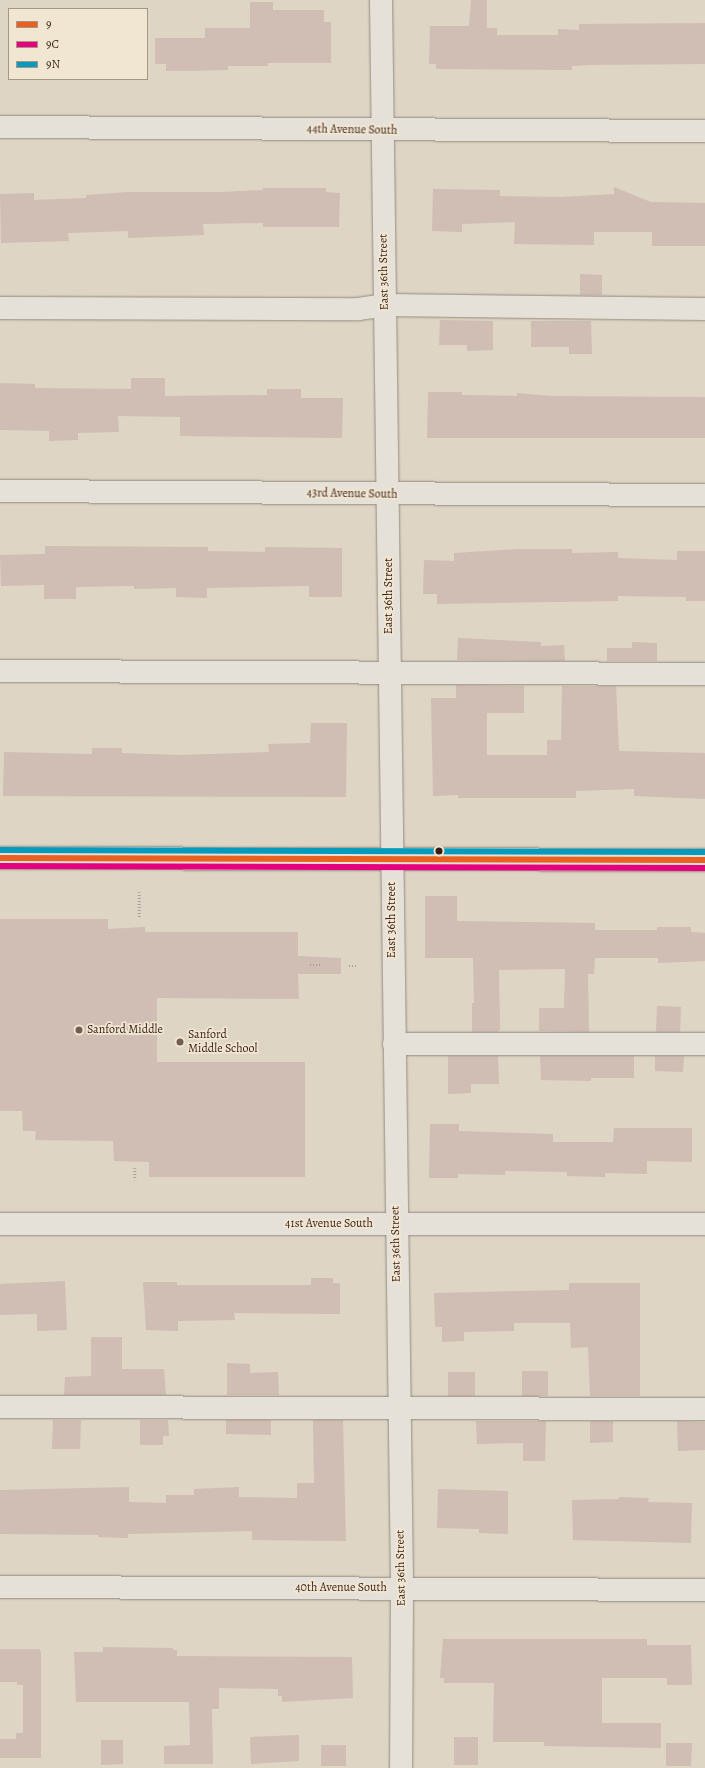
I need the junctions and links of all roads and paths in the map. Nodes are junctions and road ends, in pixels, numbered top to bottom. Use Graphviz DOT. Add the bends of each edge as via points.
graph roads {
  1 [pos="381,0"];
  2 [pos="0,127"];
  3 [pos="382,130"];
  4 [pos="705,131"];
  5 [pos="385,305"];
  6 [pos="0,308"];
  7 [pos="705,309"];
  8 [pos="0,491"];
  9 [pos="388,495"];
  10 [pos="705,495"];
  11 [pos="0,671"];
  12 [pos="389,673"];
  13 [pos="705,674"];
  14 [pos="0,858"];
  15 [pos="391,859"];
  16 [pos="705,860"];
  17 [pos="140,892"];
  18 [pos="139,917"];
  19 [pos="310,965"];
  20 [pos="321,965"];
  21 [pos="348,966"];
  22 [pos="356,966"];
  23 [pos="394,1044"];
  24 [pos="705,1044"];
  25 [pos="135,1168"];
  26 [pos="136,1180"];
  27 [pos="0,1224"];
  28 [pos="395,1224"];
  29 [pos="705,1224"];
  30 [pos="0,1407"];
  31 [pos="398,1408"];
  32 [pos="705,1409"];
  33 [pos="0,1587"];
  34 [pos="402,1588"];
  35 [pos="705,1590"];
  36 [pos="401,1768"];
  1 -- 3 [label="street, East 36th Street"];
  2 -- 3 [label="street, 44th Avenue South"];
  3 -- 4 [label="street, 44th Avenue South"];
  3 -- 5 [label="street, East 36th Street"];
  5 -- 6 [label="street" via="358,309"];
  5 -- 7 [label="street"];
  5 -- 9 [label="street, East 36th Street"];
  8 -- 9 [label="street, 43rd Avenue South"];
  9 -- 10 [label="street, 43rd Avenue South"];
  9 -- 12 [label="street, East 36th Street"];
  11 -- 12 [label="street"];
  12 -- 13 [label="street"];
  12 -- 15 [label="street, East 36th Street"];
  14 -- 15 [label="street"];
  15 -- 16 [label="street"];
  15 -- 23 [label="street, East 36th Street"];
  17 -- 18 [label="path"];
  19 -- 20 [label="path"];
  21 -- 22 [label="path"];
  23 -- 24 [label="street"];
  23 -- 28 [label="street, East 36th Street"];
  25 -- 26 [label="path"];
  27 -- 28 [label="street, 41st Avenue South"];
  28 -- 29 [label="street, 41st Avenue South"];
  28 -- 31 [label="street, East 36th Street"];
  30 -- 31 [label="street"];
  31 -- 32 [label="street"];
  31 -- 34 [label="street, East 36th Street"];
  33 -- 34 [label="street, 40th Avenue South"];
  34 -- 35 [label="street, 40th Avenue South"];
  34 -- 36 [label="street, East 36th Street"];
}
